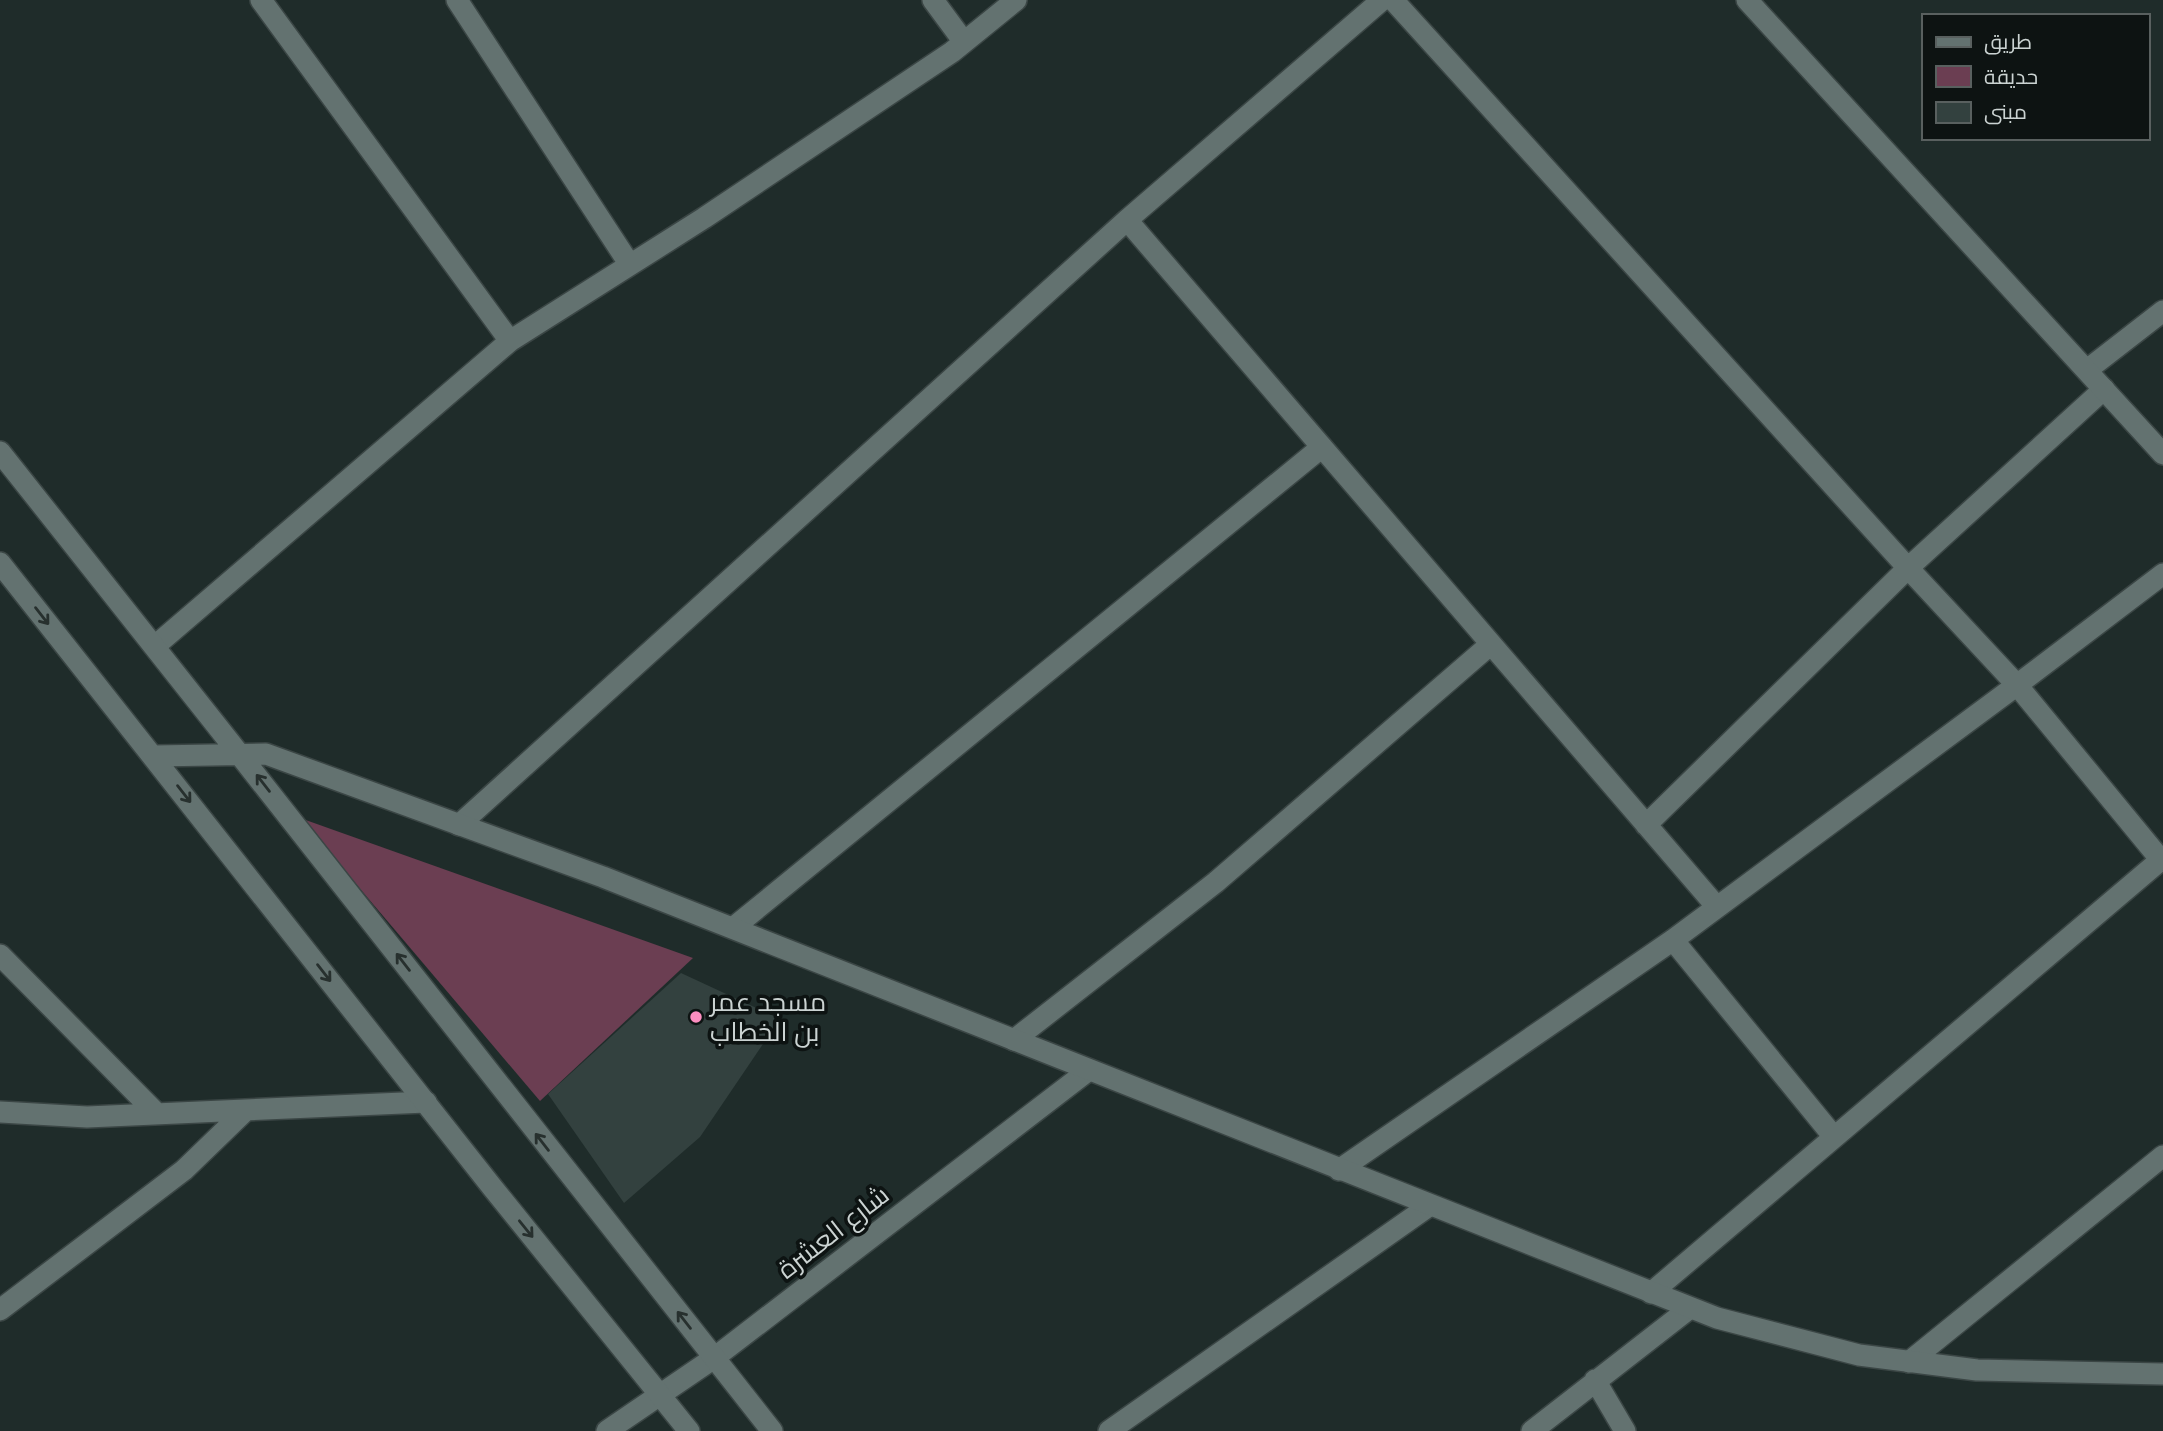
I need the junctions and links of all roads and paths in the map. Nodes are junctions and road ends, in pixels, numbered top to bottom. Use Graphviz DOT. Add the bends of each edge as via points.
graph roads {
  1 [pos="261,0"];
  2 [pos="457,0"];
  3 [pos="933,0"];
  4 [pos="1016,0"];
  5 [pos="1382,0"];
  6 [pos="1393,0"];
  7 [pos="1747,0"];
  8 [pos="964,42"];
  9 [pos="1127,220"];
  10 [pos="630,265"];
  11 [pos="2163,311"];
  12 [pos="510,341"];
  13 [pos="2087,370"];
  14 [pos="2104,389"];
  15 [pos="1322,447"];
  16 [pos="0,452"];
  17 [pos="2163,454"];
  18 [pos="0,563"];
  19 [pos="1908,568"];
  20 [pos="2163,574"];
  21 [pos="1491,645"];
  22 [pos="155,646"];
  23 [pos="2017,685"];
  24 [pos="242,755"];
  25 [pos="154,756"];
  26 [pos="459,825"];
  27 [pos="1646,825"];
  28 [pos="2162,859"];
  29 [pos="1717,907"];
  30 [pos="733,928"];
  31 [pos="1673,940"];
  32 [pos="0,956"];
  33 [pos="1014,1040"];
  34 [pos="1089,1070"];
  35 [pos="426,1102"];
  36 [pos="246,1110"];
  37 [pos="0,1112"];
  38 [pos="157,1114"];
  39 [pos="1834,1137"];
  40 [pos="2163,1157"];
  41 [pos="1339,1170"];
  42 [pos="1429,1206"];
  43 [pos="1651,1293"];
  44 [pos="1690,1308"];
  45 [pos="0,1310"];
  46 [pos="714,1358"];
  47 [pos="1909,1362"];
  48 [pos="2163,1374"];
  49 [pos="1595,1380"];
  50 [pos="661,1396"];
  51 [pos="607,1431"];
  52 [pos="689,1431"];
  53 [pos="772,1431"];
  54 [pos="1109,1431"];
  55 [pos="1532,1431"];
  56 [pos="1625,1431"];
  1 -- 12 [label="street"];
  2 -- 10 [label="street"];
  3 -- 8 [label="street"];
  4 -- 8 [label="street"];
  5 -- 9 [label="street"];
  6 -- 19 [label="street"];
  7 -- 13 [label="street"];
  8 -- 10 [label="street"];
  9 -- 15 [label="street"];
  9 -- 26 [label="street"];
  10 -- 12 [label="street"];
  11 -- 13 [label="street"];
  12 -- 22 [label="street"];
  13 -- 14 [label="street"];
  14 -- 17 [label="street"];
  14 -- 19 [label="street"];
  15 -- 21 [label="street"];
  15 -- 30 [label="street"];
  16 -- 22 [label="street"];
  18 -- 25 [label="street, one-way"];
  19 -- 23 [label="street"];
  19 -- 27 [label="street"];
  20 -- 23 [label="street"];
  21 -- 27 [label="street"];
  21 -- 33 [label="street" via="1216,882"];
  22 -- 24 [label="street"];
  23 -- 28 [label="street"];
  23 -- 29 [label="street"];
  24 -- 25 [label="street"];
  24 -- 26 [label="street" via="267,754"];
  46 -- 24 [label="street, one-way"];
  25 -- 35 [label="street, one-way"];
  26 -- 30 [label="street"];
  27 -- 29 [label="street"];
  28 -- 39 [label="street"];
  29 -- 31 [label="street"];
  30 -- 33 [label="street"];
  31 -- 39 [label="street"];
  31 -- 41 [label="street"];
  32 -- 38 [label="street"];
  33 -- 34 [label="street"];
  34 -- 41 [label="street"];
  34 -- 46 [label="street, شارع العشرة"];
  35 -- 36 [label="street"];
  35 -- 50 [label="street, one-way"];
  36 -- 38 [label="street"];
  36 -- 45 [label="street" via="184,1170"];
  37 -- 38 [label="street" via="88,1117"];
  39 -- 43 [label="street"];
  40 -- 47 [label="street"];
  41 -- 42 [label="street"];
  42 -- 43 [label="street"];
  42 -- 54 [label="street"];
  43 -- 44 [label="street"];
  44 -- 47 [label="street" via="1859,1355"];
  44 -- 49 [label="street"];
  46 -- 50 [label="street, شارع العشرة"];
  46 -- 53 [label="street"];
  47 -- 48 [label="street" via="1977,1370"];
  49 -- 55 [label="street"];
  49 -- 56 [label="street"];
  50 -- 51 [label="street, شارع العشرة"];
  50 -- 52 [label="street"];
}
